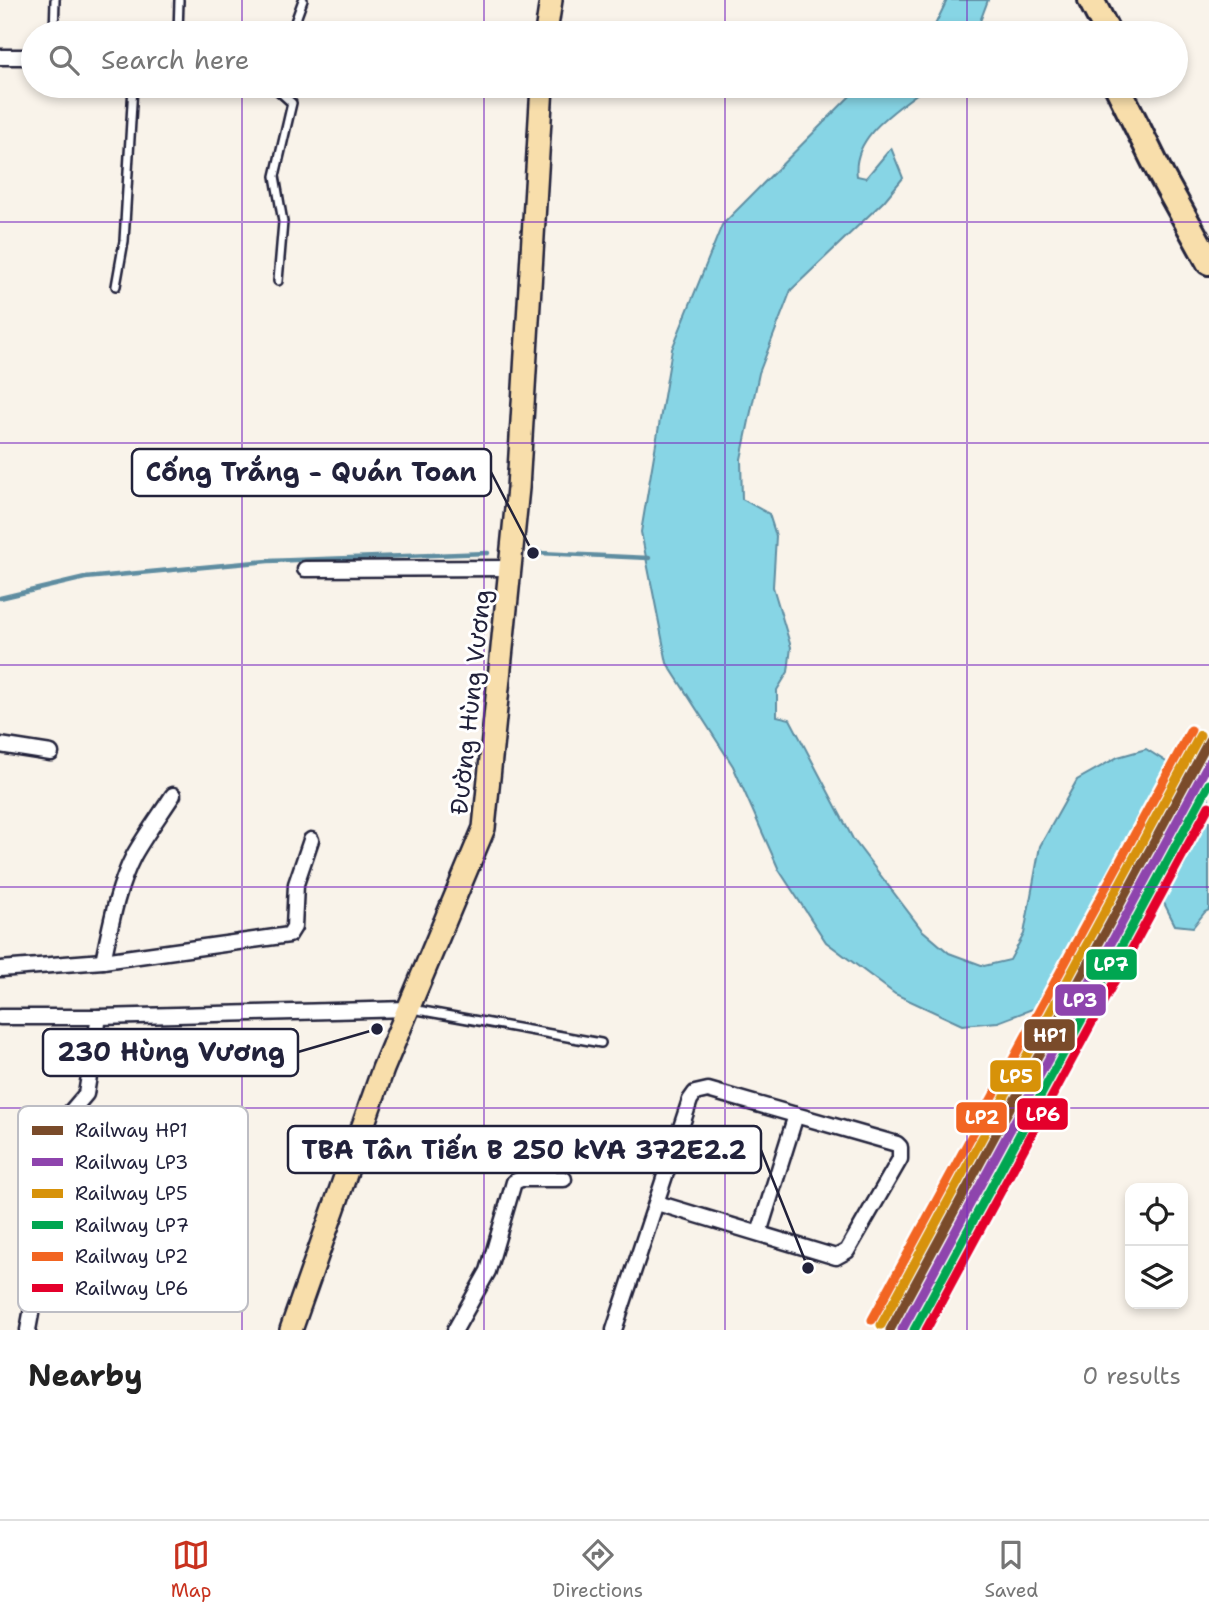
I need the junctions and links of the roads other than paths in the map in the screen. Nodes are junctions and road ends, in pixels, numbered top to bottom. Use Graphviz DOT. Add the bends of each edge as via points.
graph roads {
  1 [pos="55,0"];
  2 [pos="179,0"];
  3 [pos="303,0"];
  4 [pos="551,0"];
  5 [pos="1080,1"];
  6 [pos="54,21"];
  7 [pos="178,21"];
  8 [pos="295,21"];
  9 [pos="548,21"];
  10 [pos="1087,21"];
  11 [pos="1098,21"];
  12 [pos="0,57"];
  13 [pos="21,57"];
  14 [pos="132,98"];
  15 [pos="286,98"];
  16 [pos="541,98"];
  17 [pos="1123,98"];
  18 [pos="1141,98"];
  19 [pos="1209,230"];
  20 [pos="1209,262"];
  21 [pos="278,281"];
  22 [pos="116,286"];
  23 [pos="511,568"];
  24 [pos="304,569"];
  25 [pos="0,746"];
  26 [pos="51,753"];
  27 [pos="173,794"];
  28 [pos="311,840"];
  29 [pos="103,961"];
  30 [pos="0,969"];
  31 [pos="409,1009"];
  32 [pos="0,1017"];
  33 [pos="99,1017"];
  34 [pos="601,1043"];
  35 [pos="77,1106"];
  36 [pos="796,1115"];
  37 [pos="564,1180"];
  38 [pos="657,1203"];
  39 [pos="759,1233"];
  40 [pos="31,1312"];
  41 [pos="28,1330"];
  42 [pos="291,1330"];
  43 [pos="455,1330"];
  44 [pos="614,1330"];
  1 -- 6 [label="lane"];
  2 -- 7 [label="lane"];
  3 -- 8 [label="lane"];
  4 -- 9 [label="main road"];
  5 -- 10 [label="highway"];
  5 -- 11 [label="highway"];
  12 -- 13 [label="street"];
  14 -- 22 [label="lane" via="124,241"];
  15 -- 21 [label="lane" via="292,103 275,176 283,222"];
  16 -- 23 [label="main road, Đường Hùng Vương"];
  17 -- 20 [label="highway"];
  18 -- 19 [label="highway"];
  23 -- 24 [label="street"];
  23 -- 31 [label="main road, Đường Hùng Vương" via="484,828"];
  25 -- 26 [label="street"];
  27 -- 29 [label="street" via="126,873"];
  28 -- 29 [label="street" via="296,884 294,927 289,936"];
  29 -- 30 [label="street"];
  31 -- 33 [label="street"];
  31 -- 34 [label="lane"];
  31 -- 42 [label="main road, Đường Hùng Vương" via="383,1069"];
  32 -- 33 [label="street"];
  33 -- 35 [label="street" via="85,1098"];
  36 -- 38 [label="street" via="708,1090 695,1093"];
  36 -- 39 [label="street"];
  36 -- 39 [label="street" via="897,1144 901,1159 842,1255 829,1256"];
  37 -- 43 [label="street" via="514,1182 488,1271"];
  38 -- 39 [label="street"];
  38 -- 44 [label="street"];
  40 -- 41 [label="street"];
}
